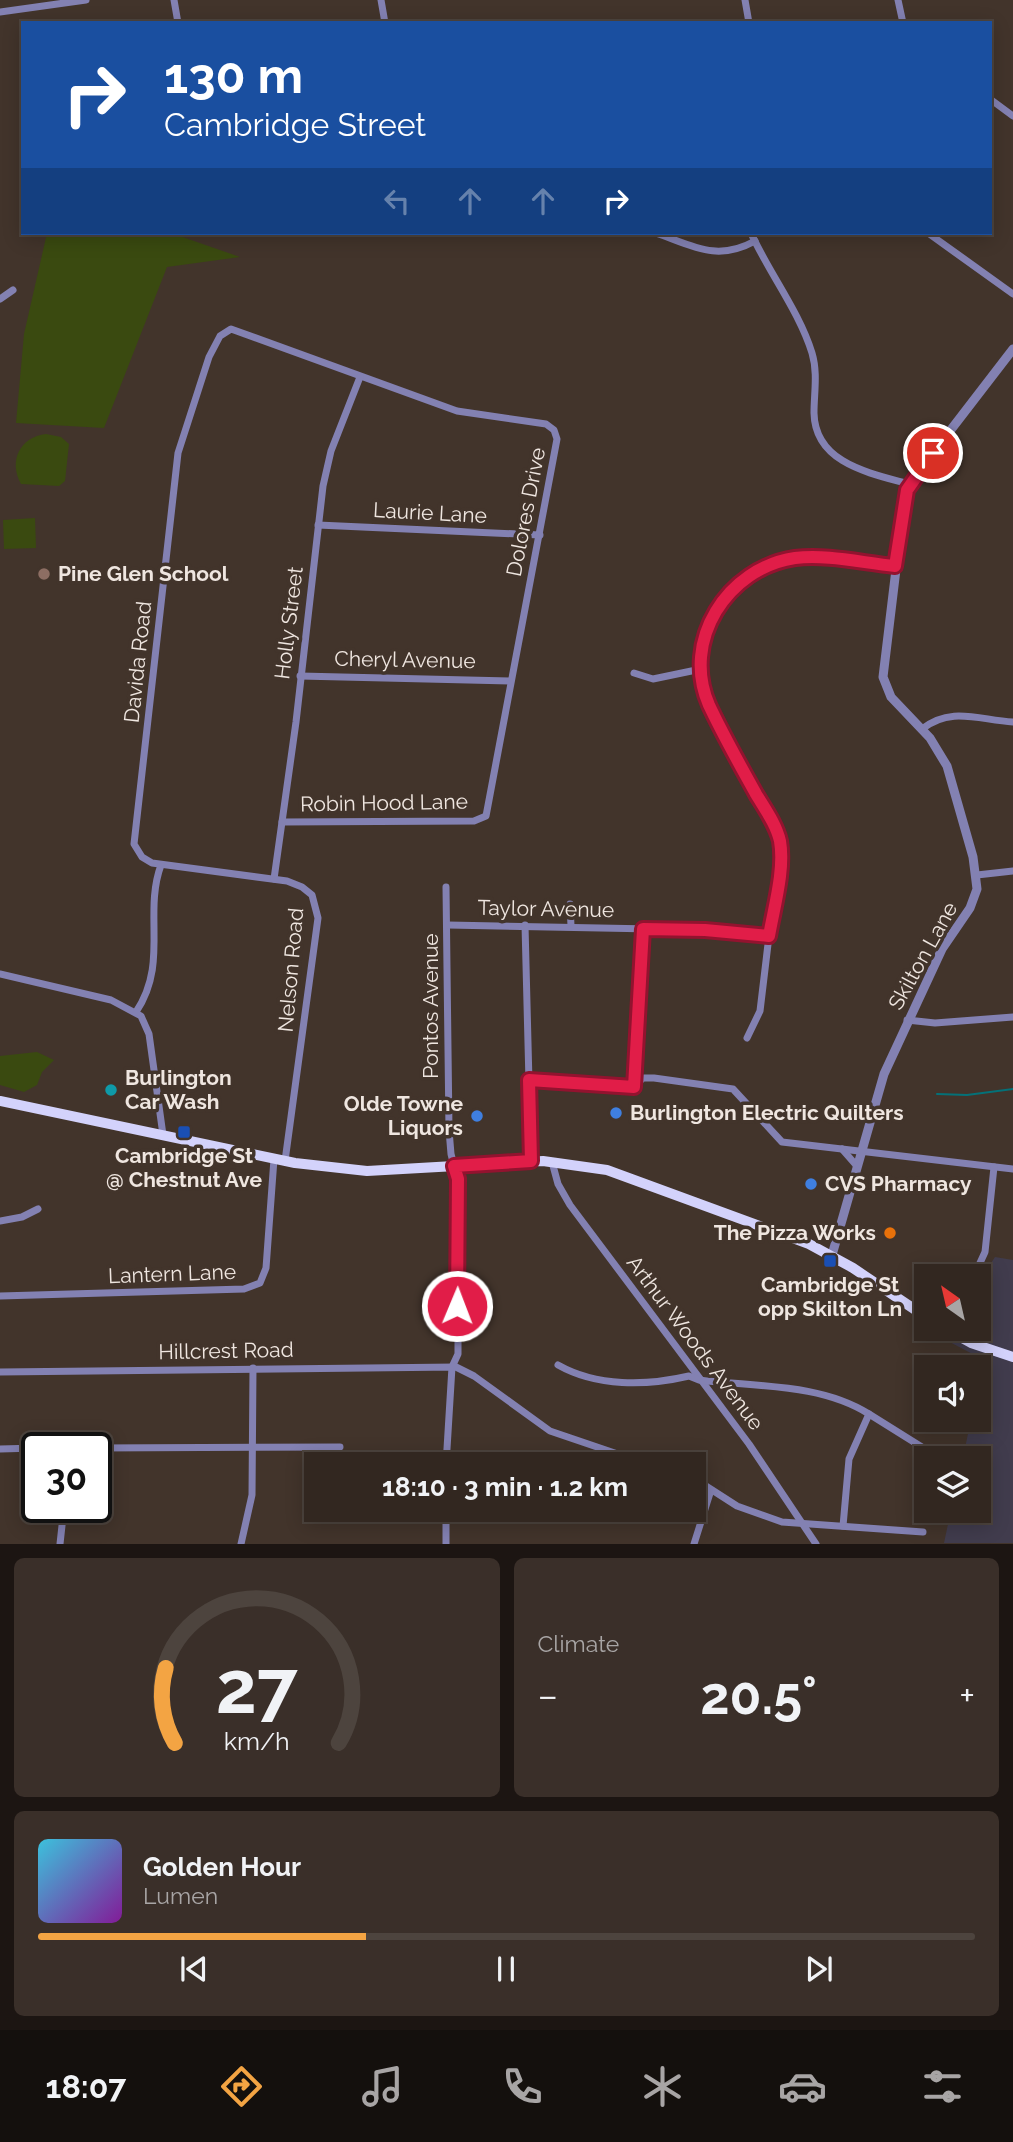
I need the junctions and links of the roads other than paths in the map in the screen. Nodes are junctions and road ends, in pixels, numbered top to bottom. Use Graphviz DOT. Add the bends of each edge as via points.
graph roads {
  1 [pos="86,0"];
  2 [pos="174,0"];
  3 [pos="381,0"];
  4 [pos="745,0"];
  5 [pos="898,0"];
  6 [pos="0,12"];
  7 [pos="178,21"];
  8 [pos="385,21"];
  9 [pos="749,21"];
  10 [pos="903,21"];
  11 [pos="992,100"];
  12 [pos="1013,116"];
  13 [pos="662,235"];
  14 [pos="752,235"];
  15 [pos="931,235"];
  16 [pos="755,241"];
  17 [pos="13,290"];
  18 [pos="1013,293"];
  19 [pos="0,299"];
  20 [pos="225,331"];
  21 [pos="1013,349"];
  22 [pos="360,377"];
  23 [pos="909,484"];
  24 [pos="318,525"];
  25 [pos="540,535"];
  26 [pos="895,566"];
  27 [pos="701,669"];
  28 [pos="634,674"];
  29 [pos="300,676"];
  30 [pos="510,681"];
  31 [pos="1013,722"];
  32 [pos="922,729"];
  33 [pos="485,817"];
  34 [pos="282,822"];
  35 [pos="161,865"];
  36 [pos="1013,871"];
  37 [pos="977,875"];
  38 [pos="274,879"];
  39 [pos="446,887"];
  40 [pos="570,904"];
  41 [pos="448,925"];
  42 [pos="526,925"];
  43 [pos="571,926"];
  44 [pos="643,929"];
  45 [pos="769,936"];
  46 [pos="0,974"];
  47 [pos="136,1012"];
  48 [pos="1013,1017"];
  49 [pos="907,1020"];
  50 [pos="747,1038"];
  51 [pos="529,1080"];
  52 [pos="634,1087"];
  53 [pos="0,1101"];
  54 [pos="163,1135"];
  55 [pos="841,1149"];
  56 [pos="860,1150"];
  57 [pos="279,1160"];
  58 [pos="531,1161"];
  59 [pos="552,1162"];
  60 [pos="856,1165"];
  61 [pos="454,1166"];
  62 [pos="994,1167"];
  63 [pos="1013,1169"];
  64 [pos="37,1209"];
  65 [pos="0,1221"];
  66 [pos="832,1255"];
  67 [pos="980,1264"];
  68 [pos="0,1296"];
  69 [pos="914,1309"];
  70 [pos="967,1341"];
  71 [pos="1013,1357"];
  72 [pos="558,1365"];
  73 [pos="452,1367"];
  74 [pos="253,1368"];
  75 [pos="0,1372"];
  76 [pos="699,1380"];
  77 [pos="869,1414"];
  78 [pos="253,1446"];
  79 [pos="920,1446"];
  80 [pos="340,1447"];
  81 [pos="0,1448"];
  82 [pos="21,1448"];
  83 [pos="112,1448"];
  84 [pos="447,1452"];
  85 [pos="612,1452"];
  86 [pos="706,1487"];
  87 [pos="711,1490"];
  88 [pos="446,1522"];
  89 [pos="62,1523"];
  90 [pos="804,1526"];
  91 [pos="843,1526"];
  92 [pos="923,1532"];
  93 [pos="60,1544"];
  94 [pos="241,1544"];
  95 [pos="446,1544"];
  96 [pos="694,1544"];
  97 [pos="816,1544"];
  1 -- 6 [label="street"];
  2 -- 7 [label="street"];
  3 -- 8 [label="street"];
  4 -- 9 [label="street"];
  5 -- 10 [label="street"];
  11 -- 12 [label="street"];
  13 -- 16 [label="street" via="717,253"];
  14 -- 16 [label="street"];
  15 -- 18 [label="street"];
  16 -- 23 [label="street" via="811,352 814,420 821,442 842,461"];
  17 -- 19 [label="street"];
  20 -- 22 [label="street, Dolores Drive" via="235,329"];
  20 -- 35 [label="street, Davida Road" via="213,349 190,411 174,484 134,839 142,857"];
  21 -- 23 [label="street, Skilton Lane"];
  22 -- 24 [label="street, Holly Street" via="331,451"];
  22 -- 25 [label="street, Dolores Drive" via="457,411 552,428 557,452"];
  23 -- 26 [label="street, Skilton Lane"];
  24 -- 25 [label="street, Laurie Lane"];
  24 -- 29 [label="street, Holly Street"];
  25 -- 30 [label="street, Dolores Drive"];
  26 -- 27 [label="street" via="804,558 754,573 736,585 716,609 704,637"];
  26 -- 32 [label="street, Skilton Lane" via="883,677 891,697"];
  27 -- 28 [label="street" via="653,679"];
  27 -- 45 [label="street" via="710,705 779,839"];
  29 -- 30 [label="street, Cheryl Avenue"];
  29 -- 34 [label="street, Holly Street"];
  30 -- 33 [label="street, Dolores Drive"];
  31 -- 32 [label="street" via="949,715"];
  32 -- 37 [label="street, Skilton Lane" via="950,773"];
  33 -- 34 [label="street, Robin Hood Lane" via="474,821"];
  34 -- 38 [label="street, Holly Street"];
  35 -- 38 [label="street, Nelson Road"];
  35 -- 47 [label="street" via="155,891 154,966"];
  36 -- 37 [label="street"];
  37 -- 49 [label="street, Skilton Lane" via="972,905 942,949"];
  38 -- 57 [label="street, Nelson Road" via="307,890 318,914"];
  39 -- 41 [label="street, Pontos Avenue"];
  40 -- 43 [label="street"];
  41 -- 42 [label="street, Taylor Avenue"];
  41 -- 61 [label="street, Pontos Avenue" via="449,1130"];
  42 -- 43 [label="street, Taylor Avenue"];
  42 -- 51 [label="street"];
  43 -- 44 [label="street, Taylor Avenue"];
  44 -- 45 [label="street, Taylor Avenue"];
  44 -- 52 [label="street"];
  45 -- 50 [label="street" via="761,1011"];
  46 -- 47 [label="street" via="111,1000"];
  47 -- 54 [label="street" via="149,1034"];
  48 -- 49 [label="street" via="934,1023"];
  49 -- 56 [label="street, Skilton Lane"];
  51 -- 52 [label="street"];
  51 -- 58 [label="street"];
  52 -- 55 [label="street" via="643,1078 654,1078 733,1089 782,1142"];
  53 -- 54 [label="main road"];
  54 -- 57 [label="main road"];
  55 -- 56 [label="street"];
  55 -- 60 [label="street"];
  56 -- 60 [label="street, Skilton Lane"];
  56 -- 62 [label="street"];
  57 -- 61 [label="main road" via="354,1171"];
  57 -- 68 [label="street, Lantern Lane" via="266,1268 262,1280 252,1287"];
  58 -- 59 [label="main road"];
  58 -- 61 [label="main road"];
  59 -- 66 [label="main road" via="628,1176"];
  59 -- 76 [label="street, Arthur Woods Avenue" via="570,1205"];
  60 -- 66 [label="street, Skilton Lane"];
  61 -- 73 [label="street, Pontos Avenue" via="458,1179 458,1354"];
  62 -- 63 [label="street"];
  62 -- 67 [label="street" via="985,1252"];
  64 -- 65 [label="street"];
  66 -- 69 [label="main road"];
  70 -- 71 [label="main road"];
  72 -- 76 [label="street" via="599,1381 689,1376"];
  73 -- 74 [label="street, Hillcrest Road"];
  73 -- 84 [label="street, Pontos Avenue"];
  73 -- 85 [label="street" via="474,1376 550,1431"];
  74 -- 75 [label="street, Hillcrest Road"];
  74 -- 78 [label="street"];
  76 -- 77 [label="street" via="833,1396"];
  76 -- 90 [label="street, Arthur Woods Avenue"];
  77 -- 79 [label="street"];
  77 -- 91 [label="street" via="849,1459"];
  78 -- 80 [label="street"];
  78 -- 83 [label="street"];
  78 -- 94 [label="street" via="251,1504"];
  81 -- 82 [label="street"];
  86 -- 87 [label="street"];
  87 -- 90 [label="street" via="752,1512"];
  87 -- 96 [label="street"];
  88 -- 95 [label="street"];
  89 -- 93 [label="street"];
  90 -- 91 [label="street"];
  90 -- 97 [label="street, Arthur Woods Avenue"];
  91 -- 92 [label="street"];
}
